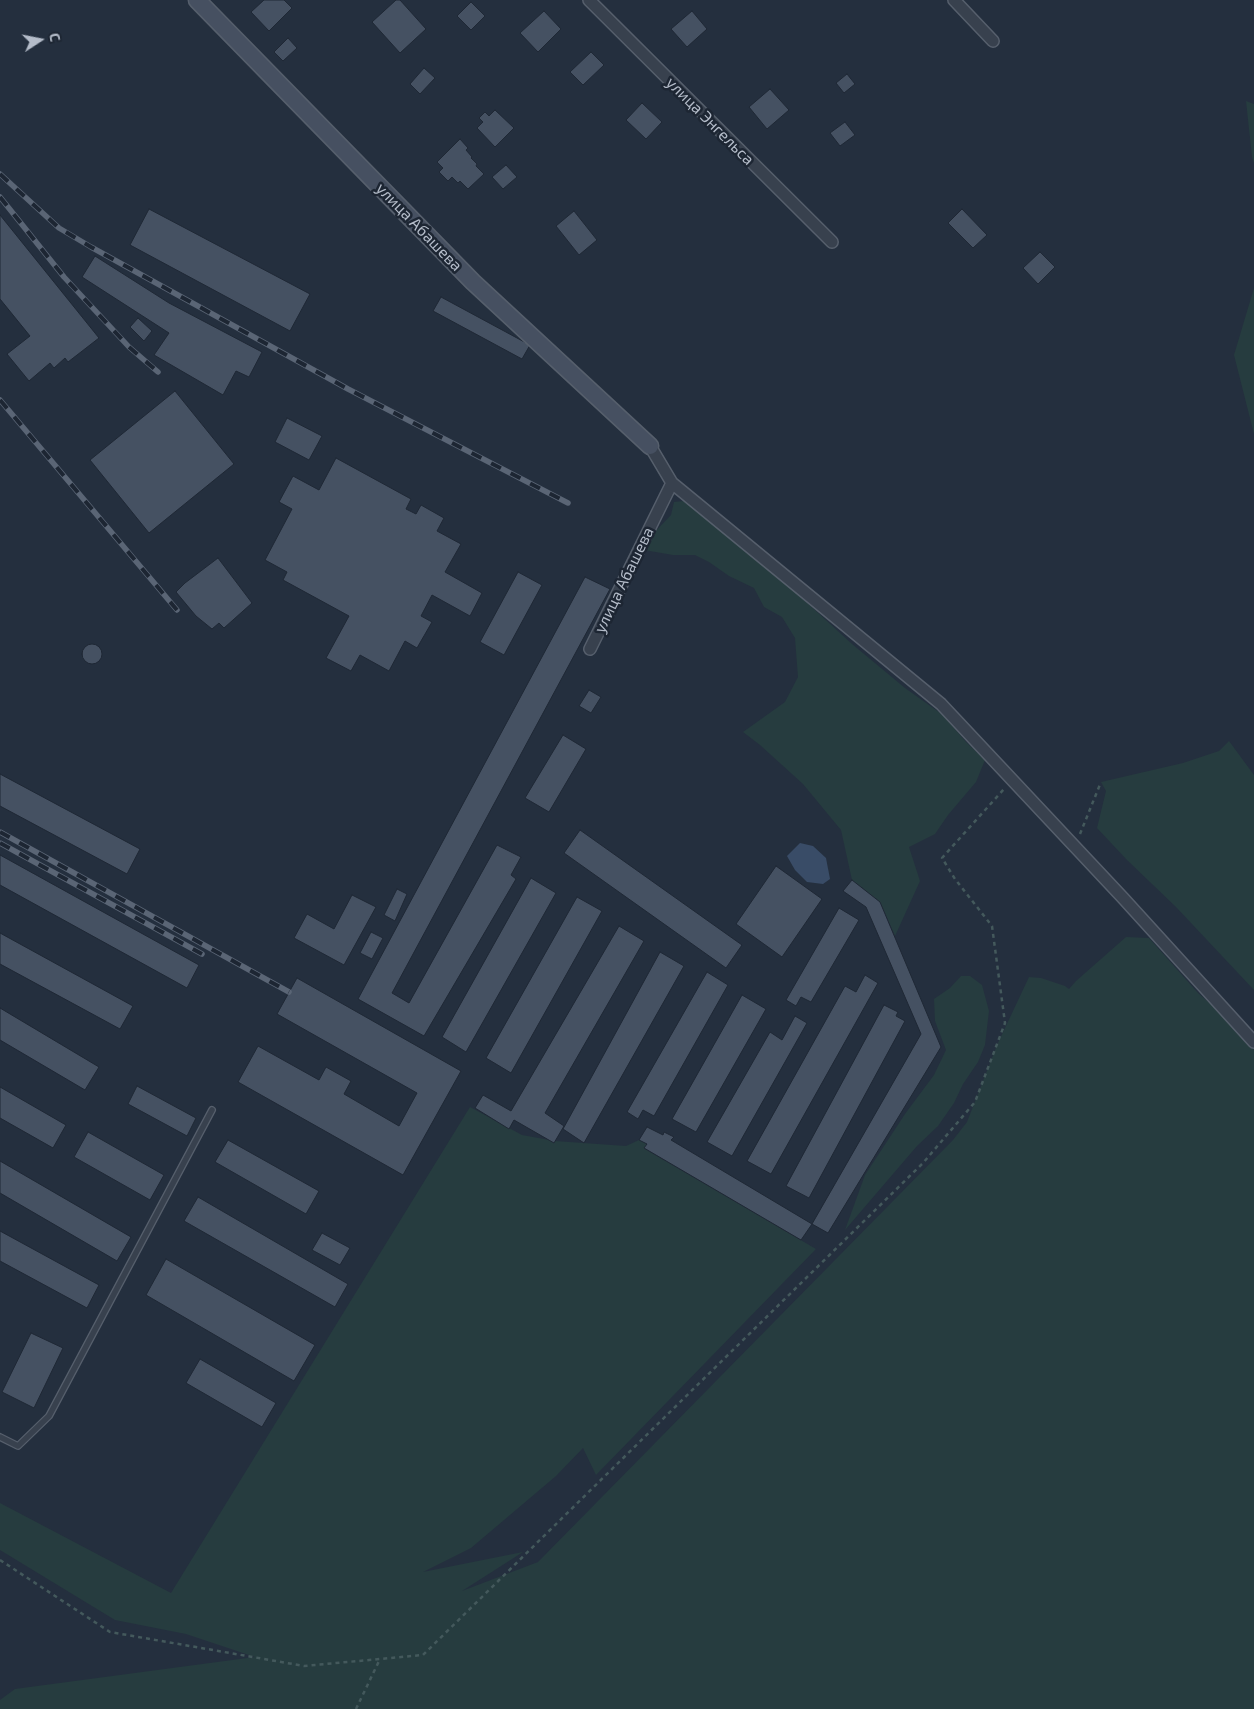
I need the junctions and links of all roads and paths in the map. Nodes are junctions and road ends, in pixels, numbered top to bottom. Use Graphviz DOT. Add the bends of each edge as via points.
graph roads {
  1 [pos="197,0"];
  2 [pos="589,0"];
  3 [pos="954,0"];
  4 [pos="993,41"];
  5 [pos="832,242"];
  6 [pos="650,446"];
  7 [pos="672,483"];
  8 [pos="590,648"];
  9 [pos="1012,780"];
  10 [pos="1101,782"];
  11 [pos="1075,846"];
  12 [pos="1254,1042"];
  13 [pos="212,1110"];
  14 [pos="0,1436"];
  15 [pos="0,1560"];
  16 [pos="380,1659"];
  17 [pos="356,1709"];
  1 -- 6 [label="street, улица Абашева" via="473,282"];
  2 -- 5 [label="street, улица Энгельса"];
  3 -- 4 [label="street"];
  6 -- 7 [label="street"];
  7 -- 8 [label="street, улица Абашева"];
  7 -- 9 [label="street" via="942,704"];
  9 -- 11 [label="street"];
  9 -- 16 [label="path" via="942,858 992,926 1005,1023 975,1102 923,1163 423,1655"];
  10 -- 11 [label="path"];
  11 -- 12 [label="street"];
  13 -- 14 [label="lane" via="49,1416 18,1446"];
  15 -- 16 [label="path" via="110,1632 304,1666"];
  16 -- 17 [label="path"];
}
